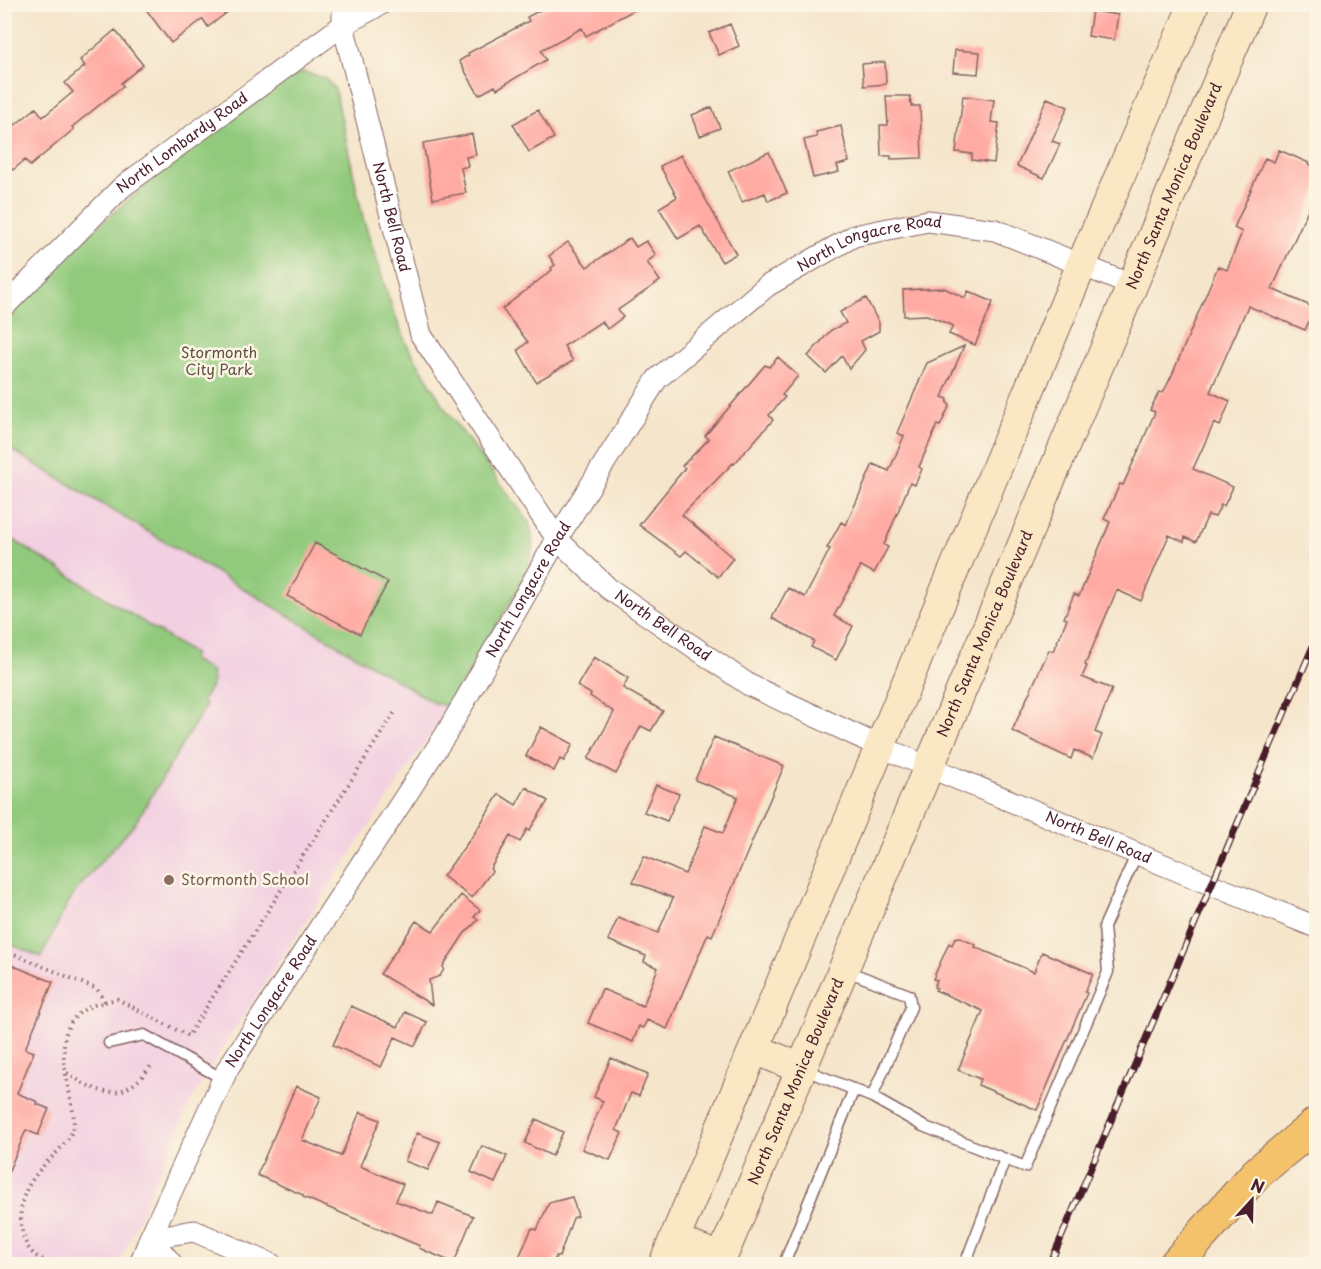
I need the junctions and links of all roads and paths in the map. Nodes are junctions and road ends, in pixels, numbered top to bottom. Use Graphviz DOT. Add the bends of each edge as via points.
graph roads {
  1 [pos="381,4"];
  2 [pos="1194,4"];
  3 [pos="1251,4"];
  4 [pos="343,15"];
  5 [pos="1082,266"];
  6 [pos="1131,285"];
  7 [pos="4,307"];
  8 [pos="557,539"];
  9 [pos="396,710"];
  10 [pos="881,747"];
  11 [pos="930,767"];
  12 [pos="1137,853"];
  13 [pos="1317,927"];
  14 [pos="4,950"];
  15 [pos="844,970"];
  16 [pos="105,1002"];
  17 [pos="109,1043"];
  18 [pos="755,1049"];
  19 [pos="153,1063"];
  20 [pos="802,1069"];
  21 [pos="67,1073"];
  22 [pos="223,1078"];
  23 [pos="854,1089"];
  24 [pos="872,1097"];
  25 [pos="1317,1124"];
  26 [pos="1005,1159"];
  27 [pos="150,1238"];
  28 [pos="669,1252"];
  29 [pos="726,1262"];
  30 [pos="53,1264"];
  31 [pos="140,1264"];
  32 [pos="172,1264"];
  33 [pos="271,1264"];
  34 [pos="784,1264"];
  35 [pos="965,1264"];
  36 [pos="1176,1264"];
  1 -- 4 [label="street, North Lombardy Road"];
  2 -- 5 [label="street"];
  3 -- 6 [label="street, North Santa Monica Boulevard"];
  4 -- 7 [label="street, North Lombardy Road" via="122,187"];
  4 -- 8 [label="street, North Bell Road" via="421,335"];
  5 -- 6 [label="street, North Longacre Road"];
  5 -- 8 [label="street, North Longacre Road" via="995,230 928,221 854,236 767,286 657,379"];
  5 -- 10 [label="street"];
  6 -- 11 [label="street, North Santa Monica Boulevard"];
  8 -- 10 [label="street, North Bell Road" via="608,588 749,686"];
  8 -- 22 [label="street, North Longacre Road" via="446,734"];
  9 -- 16 [label="path" via="188,1036 117,999"];
  10 -- 11 [label="street, North Bell Road"];
  10 -- 18 [label="street"];
  11 -- 12 [label="street, North Bell Road"];
  11 -- 15 [label="street, North Santa Monica Boulevard"];
  12 -- 13 [label="street, North Bell Road"];
  12 -- 26 [label="lane" via="1104,927 1108,972 1025,1167"];
  14 -- 16 [label="path" via="97,989"];
  15 -- 20 [label="street, North Santa Monica Boulevard"];
  15 -- 24 [label="lane" via="909,995 911,1007"];
  16 -- 21 [label="path" via="76,1014 67,1026"];
  17 -- 22 [label="lane" via="144,1035"];
  18 -- 20 [label="street"];
  18 -- 28 [label="street"];
  19 -- 21 [label="path" via="128,1089 112,1092 97,1089"];
  20 -- 23 [label="lane"];
  20 -- 29 [label="street, North Santa Monica Boulevard"];
  21 -- 30 [label="path" via="73,1130 30,1182 21,1201 20,1221 26,1246 37,1258"];
  22 -- 27 [label="street, North Longacre Road"];
  23 -- 24 [label="lane"];
  23 -- 34 [label="lane"];
  24 -- 26 [label="lane" via="923,1125"];
  25 -- 36 [label="main road" via="1257,1173"];
  26 -- 35 [label="lane"];
  27 -- 31 [label="street, North Longacre Road"];
  27 -- 32 [label="street"];
  27 -- 33 [label="street" via="194,1231"];
  28 -- 29 [label="street"];
}
